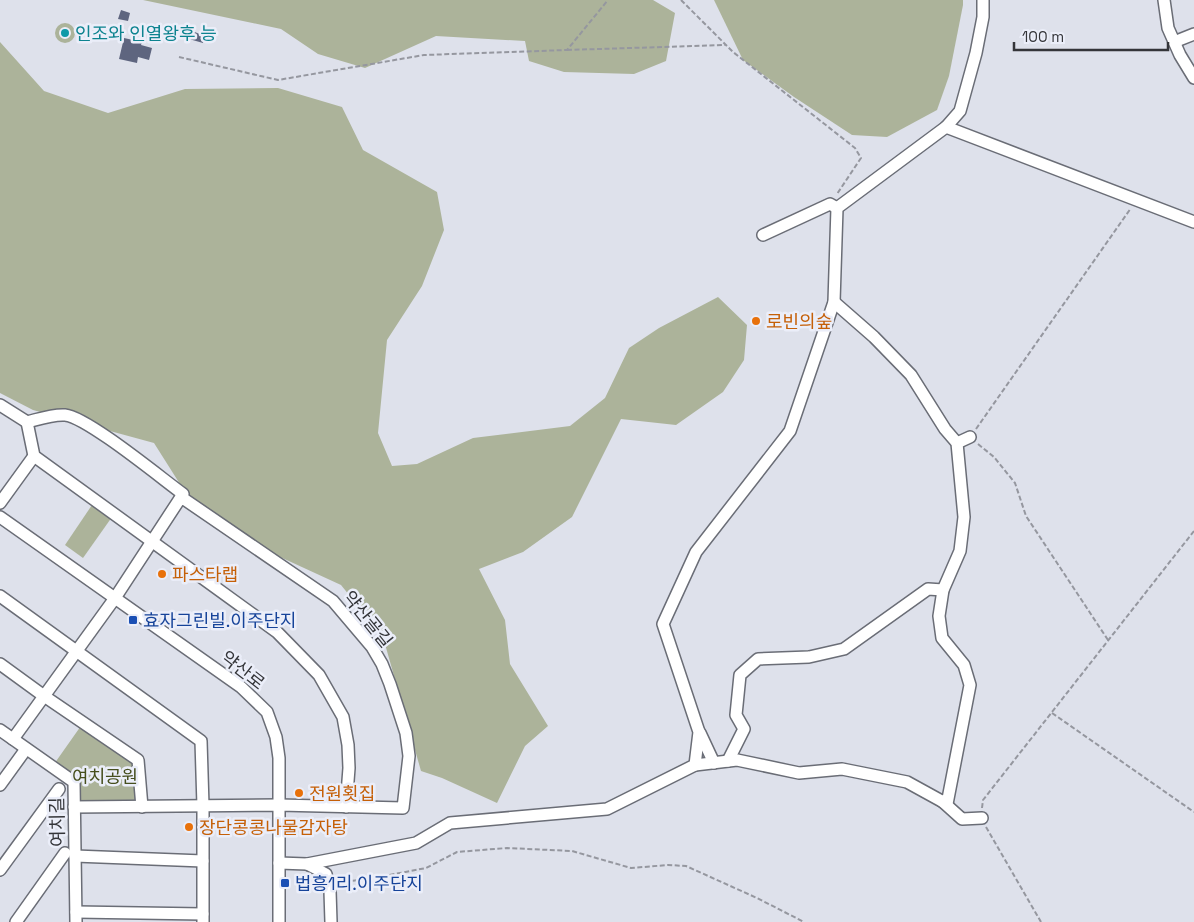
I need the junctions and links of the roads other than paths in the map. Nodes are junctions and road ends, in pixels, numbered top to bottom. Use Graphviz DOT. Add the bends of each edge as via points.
graph roads {
  1 [pos="983,0"];
  2 [pos="1164,0"];
  3 [pos="1194,34"];
  4 [pos="1174,42"];
  5 [pos="1194,78"];
  6 [pos="946,127"];
  7 [pos="833,206"];
  8 [pos="1194,222"];
  9 [pos="763,235"];
  10 [pos="834,302"];
  11 [pos="0,405"];
  12 [pos="27,422"];
  13 [pos="970,437"];
  14 [pos="957,443"];
  15 [pos="34,456"];
  16 [pos="181,498"];
  17 [pos="0,503"];
  18 [pos="0,517"];
  19 [pos="152,542"];
  20 [pos="943,590"];
  21 [pos="0,596"];
  22 [pos="116,598"];
  23 [pos="76,651"];
  24 [pos="0,664"];
  25 [pos="44,696"];
  26 [pos="0,730"];
  27 [pos="699,732"];
  28 [pos="13,740"];
  29 [pos="26,749"];
  30 [pos="728,761"];
  31 [pos="714,762"];
  32 [pos="695,765"];
  33 [pos="0,784"];
  34 [pos="59,789"];
  35 [pos="942,801"];
  36 [pos="279,805"];
  37 [pos="203,806"];
  38 [pos="74,807"];
  39 [pos="142,807"];
  40 [pos="346,807"];
  41 [pos="982,818"];
  42 [pos="70,855"];
  43 [pos="203,861"];
  44 [pos="279,864"];
  45 [pos="306,864"];
  46 [pos="0,870"];
  47 [pos="76,917"];
  48 [pos="203,918"];
  49 [pos="16,922"];
  50 [pos="279,922"];
  51 [pos="331,922"];
  1 -- 6 [label="street" via="978,44 960,111"];
  2 -- 4 [label="street" via="1168,28"];
  3 -- 4 [label="street"];
  4 -- 5 [label="street"];
  6 -- 7 [label="street"];
  6 -- 8 [label="street"];
  7 -- 9 [label="street"];
  7 -- 10 [label="street"];
  10 -- 14 [label="street" via="911,375 944,429"];
  10 -- 27 [label="street" via="790,432 696,552 663,624"];
  11 -- 12 [label="street"];
  12 -- 15 [label="street"];
  12 -- 16 [label="street, 약산골길" via="67,415 91,426 183,494"];
  13 -- 14 [label="street"];
  14 -- 20 [label="street" via="964,517 960,550"];
  15 -- 17 [label="street"];
  15 -- 19 [label="street"];
  16 -- 19 [label="street"];
  16 -- 40 [label="street, 약산골길" via="333,602 382,664 406,733 409,756 403,808"];
  18 -- 22 [label="street, 약산로"];
  19 -- 22 [label="street"];
  19 -- 40 [label="street" via="277,632 319,675 343,717 349,768"];
  20 -- 30 [label="street" via="928,589 844,649 809,657 758,659 740,675 736,715 744,729"];
  20 -- 35 [label="street" via="939,616 942,638 964,665 970,685 947,804"];
  21 -- 23 [label="street"];
  22 -- 23 [label="street"];
  22 -- 36 [label="street, 약산로" via="241,687 267,712 279,758"];
  23 -- 25 [label="street"];
  23 -- 37 [label="street" via="201,741"];
  24 -- 25 [label="street"];
  25 -- 28 [label="street"];
  25 -- 39 [label="street" via="138,760"];
  26 -- 28 [label="street, 여치길"];
  27 -- 31 [label="street"];
  27 -- 32 [label="street"];
  28 -- 29 [label="street, 여치길"];
  29 -- 33 [label="street"];
  29 -- 38 [label="street, 여치길" via="74,782"];
  30 -- 31 [label="street"];
  30 -- 35 [label="street" via="799,773 842,769 907,782"];
  31 -- 32 [label="street"];
  32 -- 45 [label="street" via="607,809 450,824 416,843"];
  34 -- 46 [label="street"];
  35 -- 41 [label="street" via="962,819"];
  36 -- 37 [label="street, 약산골길"];
  36 -- 40 [label="street, 약산골길"];
  36 -- 44 [label="street, 약산로"];
  37 -- 39 [label="street, 약산골길"];
  37 -- 43 [label="street"];
  38 -- 39 [label="street, 약산골길"];
  38 -- 42 [label="street, 여치길"];
  42 -- 43 [label="street"];
  42 -- 47 [label="street, 여치길"];
  42 -- 49 [label="street"];
  43 -- 48 [label="street"];
  44 -- 45 [label="street"];
  44 -- 50 [label="street, 약산로"];
  45 -- 51 [label="street" via="326,874"];
  47 -- 48 [label="street"];
}
